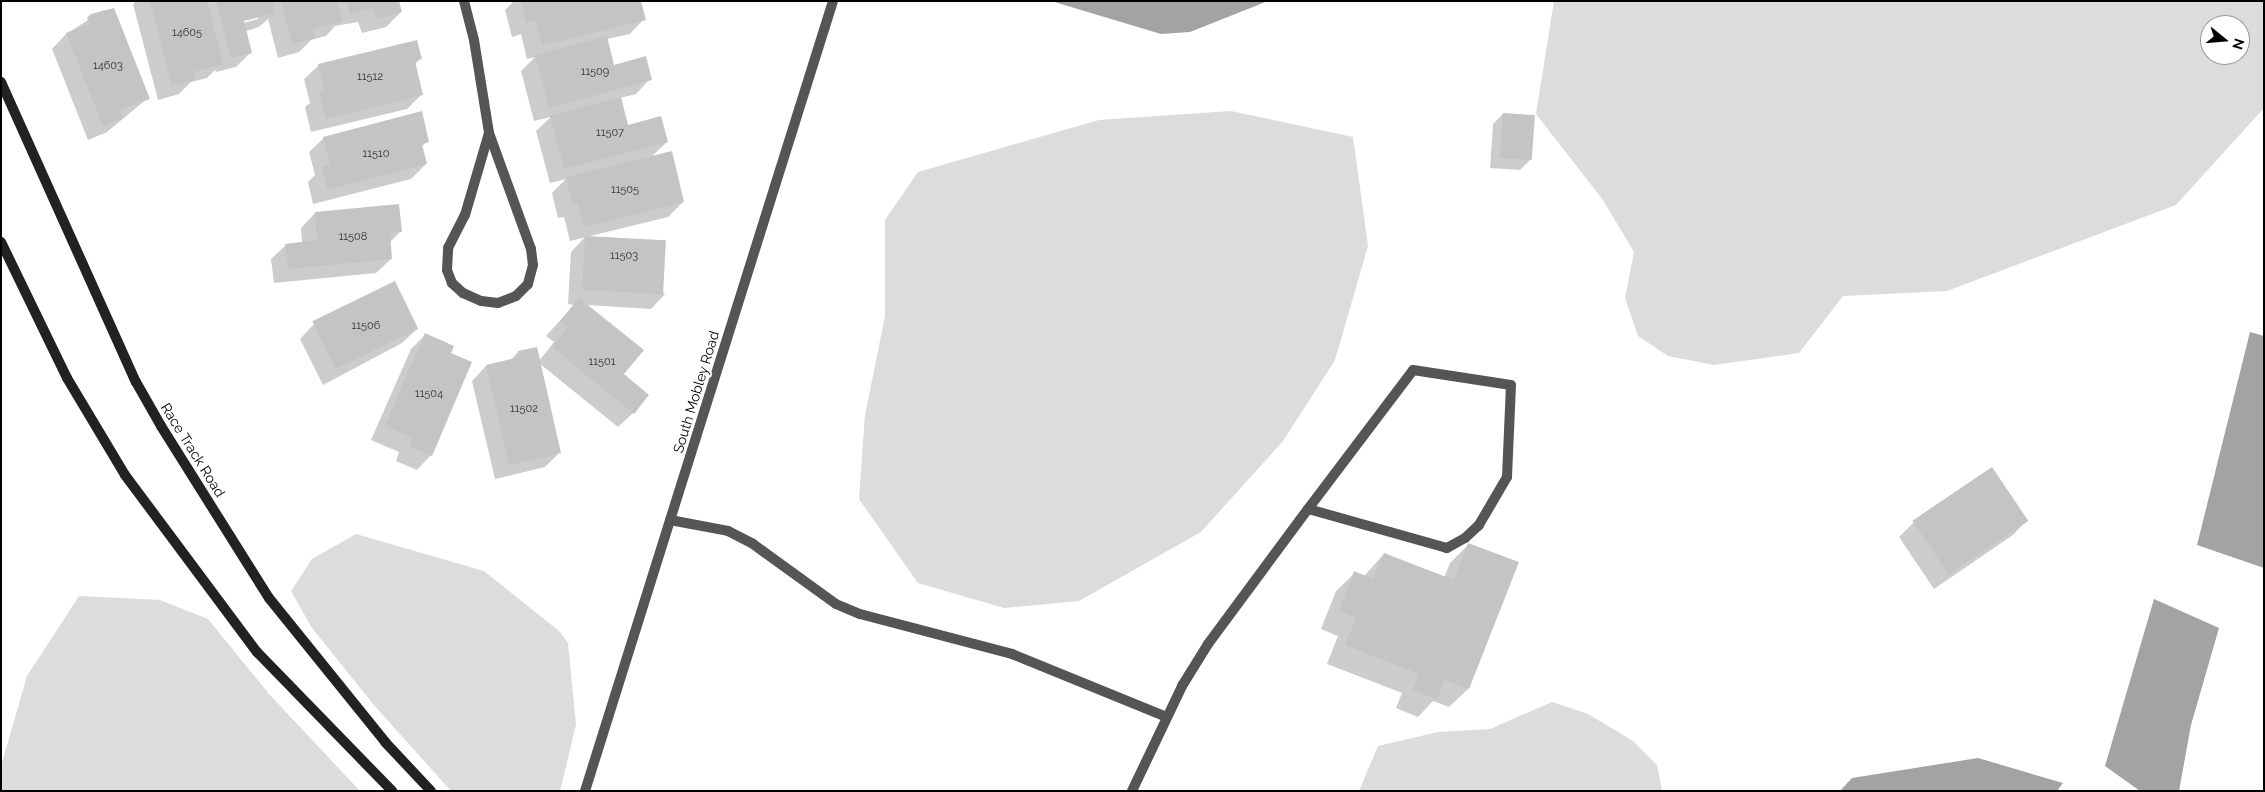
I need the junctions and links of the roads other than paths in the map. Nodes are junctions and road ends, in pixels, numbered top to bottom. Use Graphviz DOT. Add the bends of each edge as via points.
graph roads {
  1 [pos="464,1"];
  2 [pos="832,1"];
  3 [pos="3,89"];
  4 [pos="489,133"];
  5 [pos="1,242"];
  6 [pos="1308,509"];
  7 [pos="670,520"];
  8 [pos="1166,717"];
  9 [pos="392,791"];
  10 [pos="431,791"];
  11 [pos="585,791"];
  12 [pos="1132,791"];
  1 -- 4 [label="street" via="474,40"];
  2 -- 7 [label="street, South Mobley Road"];
  3 -- 10 [label="main road, Race Track Road" via="136,382 161,426 269,598 385,742"];
  4 -- 4 [label="street" via="531,249 533,265 528,284 516,296 498,303 481,301 463,293 452,283 447,270 448,248 466,214"];
  5 -- 9 [label="main road" via="67,378 125,475 257,652"];
  6 -- 6 [label="street" via="1413,370 1511,385 1507,477 1479,525 1465,538 1447,548"];
  6 -- 8 [label="street" via="1208,644"];
  7 -- 8 [label="street" via="728,531 753,544 836,604 860,614 1012,654"];
  7 -- 11 [label="street, South Mobley Road"];
  8 -- 12 [label="street"];
}
